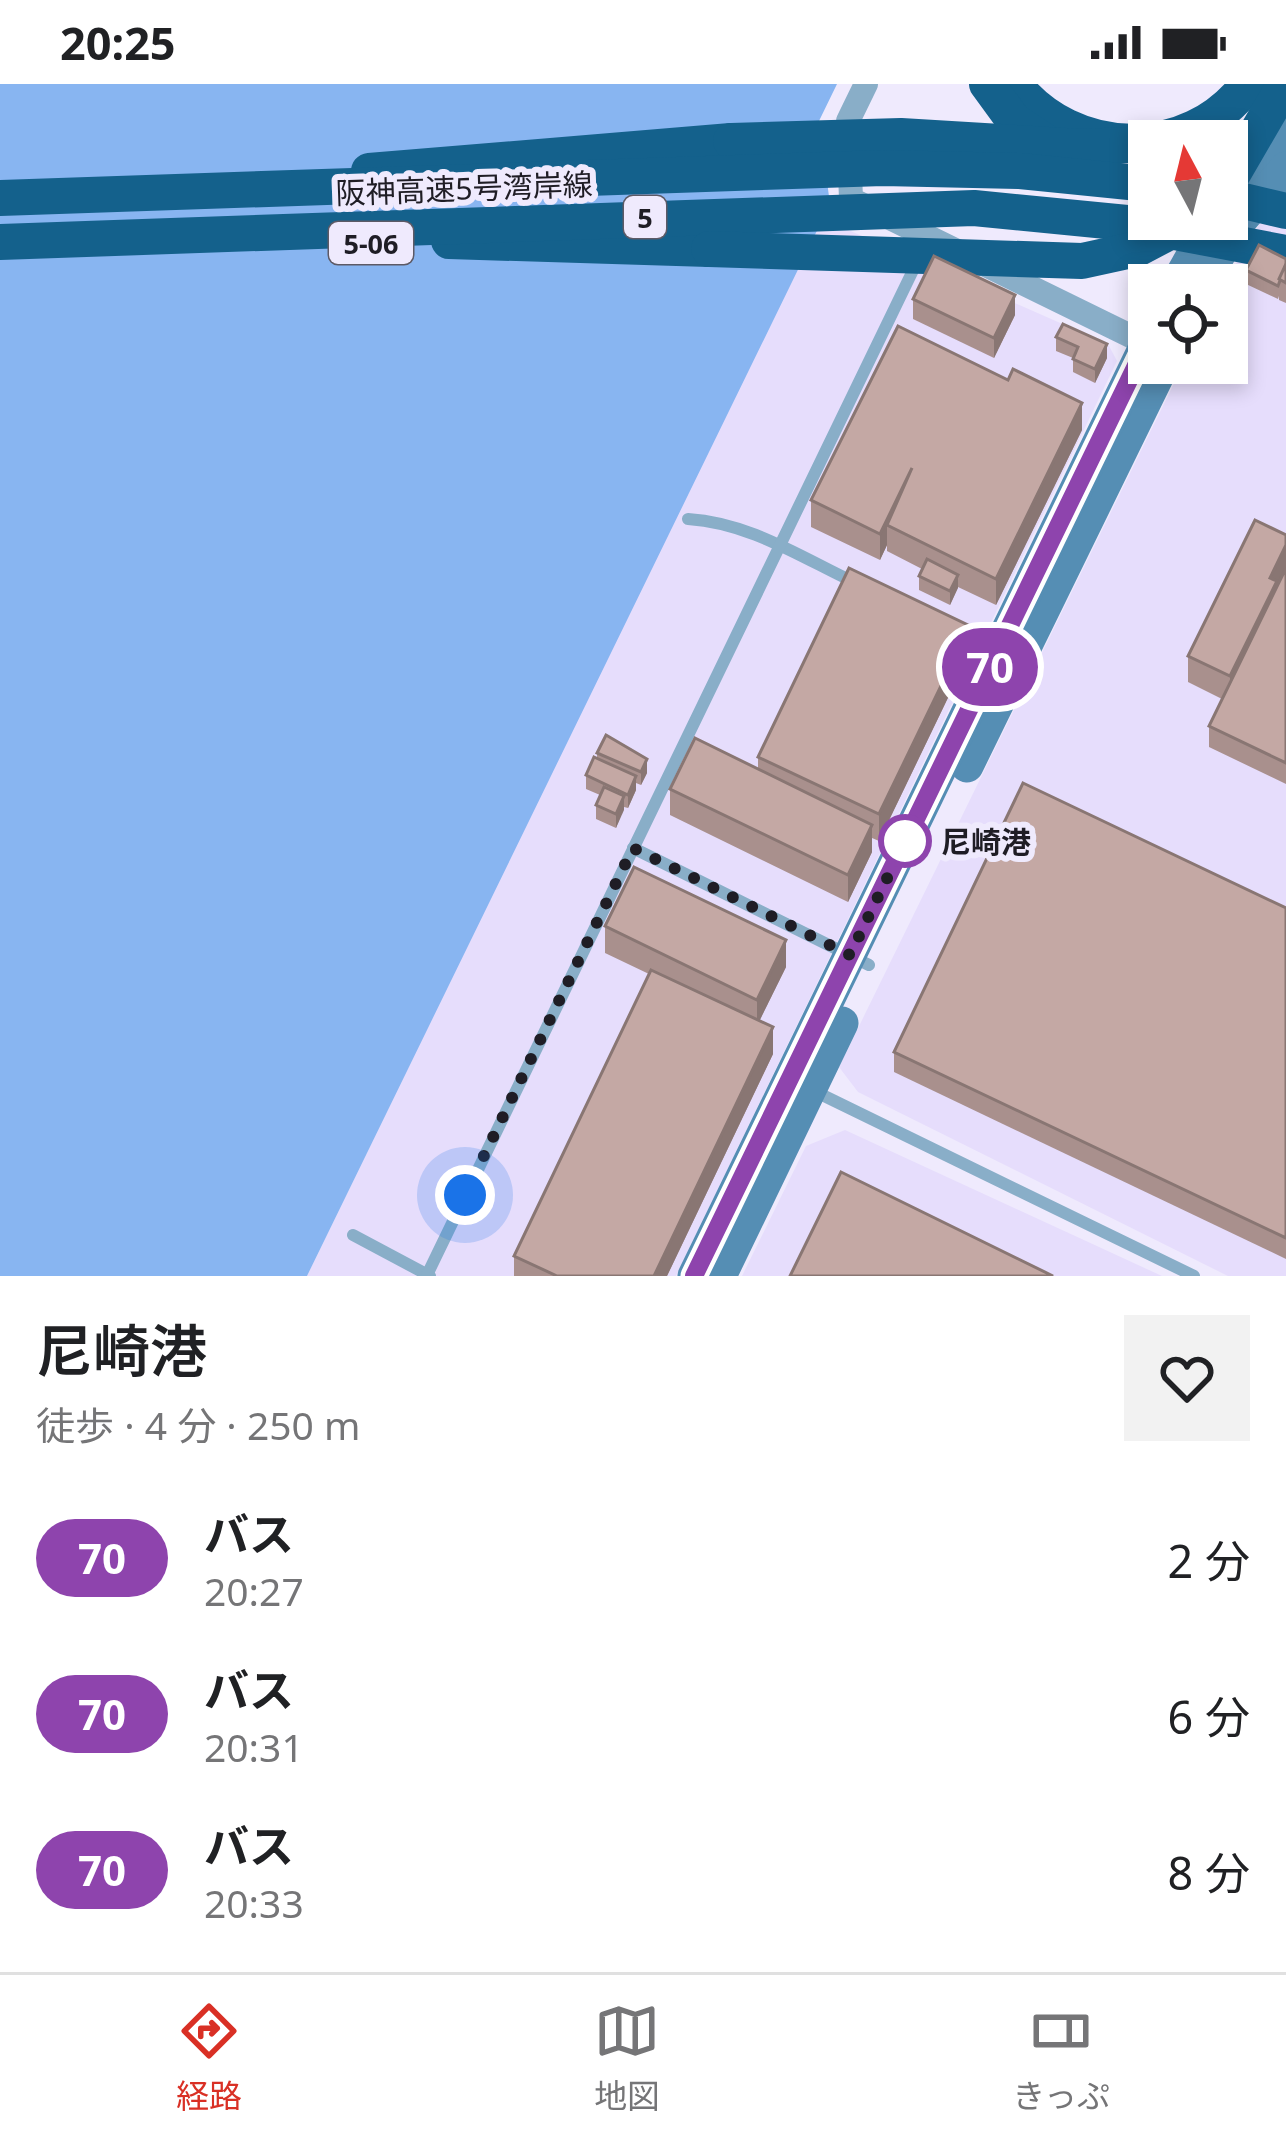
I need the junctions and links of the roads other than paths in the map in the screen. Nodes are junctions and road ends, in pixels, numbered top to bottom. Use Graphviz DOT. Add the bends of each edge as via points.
graph roads {
  1 [pos="866,84"];
  2 [pos="987,84"];
  3 [pos="1003,84"];
  4 [pos="1014,84"];
  5 [pos="1249,84"];
  6 [pos="1282,84"];
  7 [pos="1210,120"];
  8 [pos="1218,120"];
  9 [pos="1244,120"];
  10 [pos="1286,133"];
  11 [pos="1128,143"];
  12 [pos="1128,145"];
  13 [pos="1248,146"];
  14 [pos="1128,161"];
  15 [pos="1286,168"];
  16 [pos="1248,176"];
  17 [pos="1128,182"];
  18 [pos="217,189"];
  19 [pos="0,198"];
  20 [pos="1248,203"];
  21 [pos="1286,211"];
  22 [pos="928,240"];
  23 [pos="1152,240"];
  24 [pos="17,241"];
  25 [pos="1286,253"];
  26 [pos="1214,264"];
  27 [pos="1128,336"];
  28 [pos="1134,384"];
  29 [pos="688,519"];
  30 [pos="777,547"];
  31 [pos="878,593"];
  32 [pos="633,848"];
  33 [pos="860,960"];
  34 [pos="811,1089"];
  35 [pos="353,1235"];
  36 [pos="428,1275"];
  37 [pos="694,1276"];
  38 [pos="720,1276"];
  39 [pos="1194,1276"];
  1 -- 22 [label="street" via="848,121 851,199"];
  2 -- 14 [label="highway, bridge" via="1014,121 1054,148"];
  3 -- 22 [label="street"];
  4 -- 11 [label="highway, bridge" via="1053,122 1088,139"];
  5 -- 7 [label="highway"];
  5 -- 8 [label="highway"];
  6 -- 9 [label="highway"];
  6 -- 13 [label="highway"];
  10 -- 16 [label="street"];
  12 -- 18 [label="highway, bridge" via="879,136 661,144"];
  15 -- 26 [label="street"];
  17 -- 18 [label="highway, 阪神高速5号湾岸線 / 5, bridge" via="884,168"];
  18 -- 19 [label="highway, 阪神高速5号湾岸線 / 5, bridge"];
  20 -- 21 [label="highway, bridge"];
  22 -- 27 [label="street"];
  22 -- 30 [label="lane"];
  23 -- 24 [label="highway, 5-06, bridge" via="1046,262 455,241 173,248"];
  24 -- 25 [label="highway, 阪神高速5号湾岸線 / 5, bridge" via="954,208 1127,223"];
  28 -- 33 [label="street" via="999,649"];
  29 -- 30 [label="lane" via="725,521"];
  30 -- 31 [label="lane"];
  30 -- 32 [label="lane"];
  32 -- 33 [label="lane"];
  32 -- 36 [label="lane"];
  33 -- 34 [label="street"];
  33 -- 37 [label="street"];
  34 -- 38 [label="street"];
  34 -- 39 [label="lane"];
  35 -- 36 [label="lane"];
}
